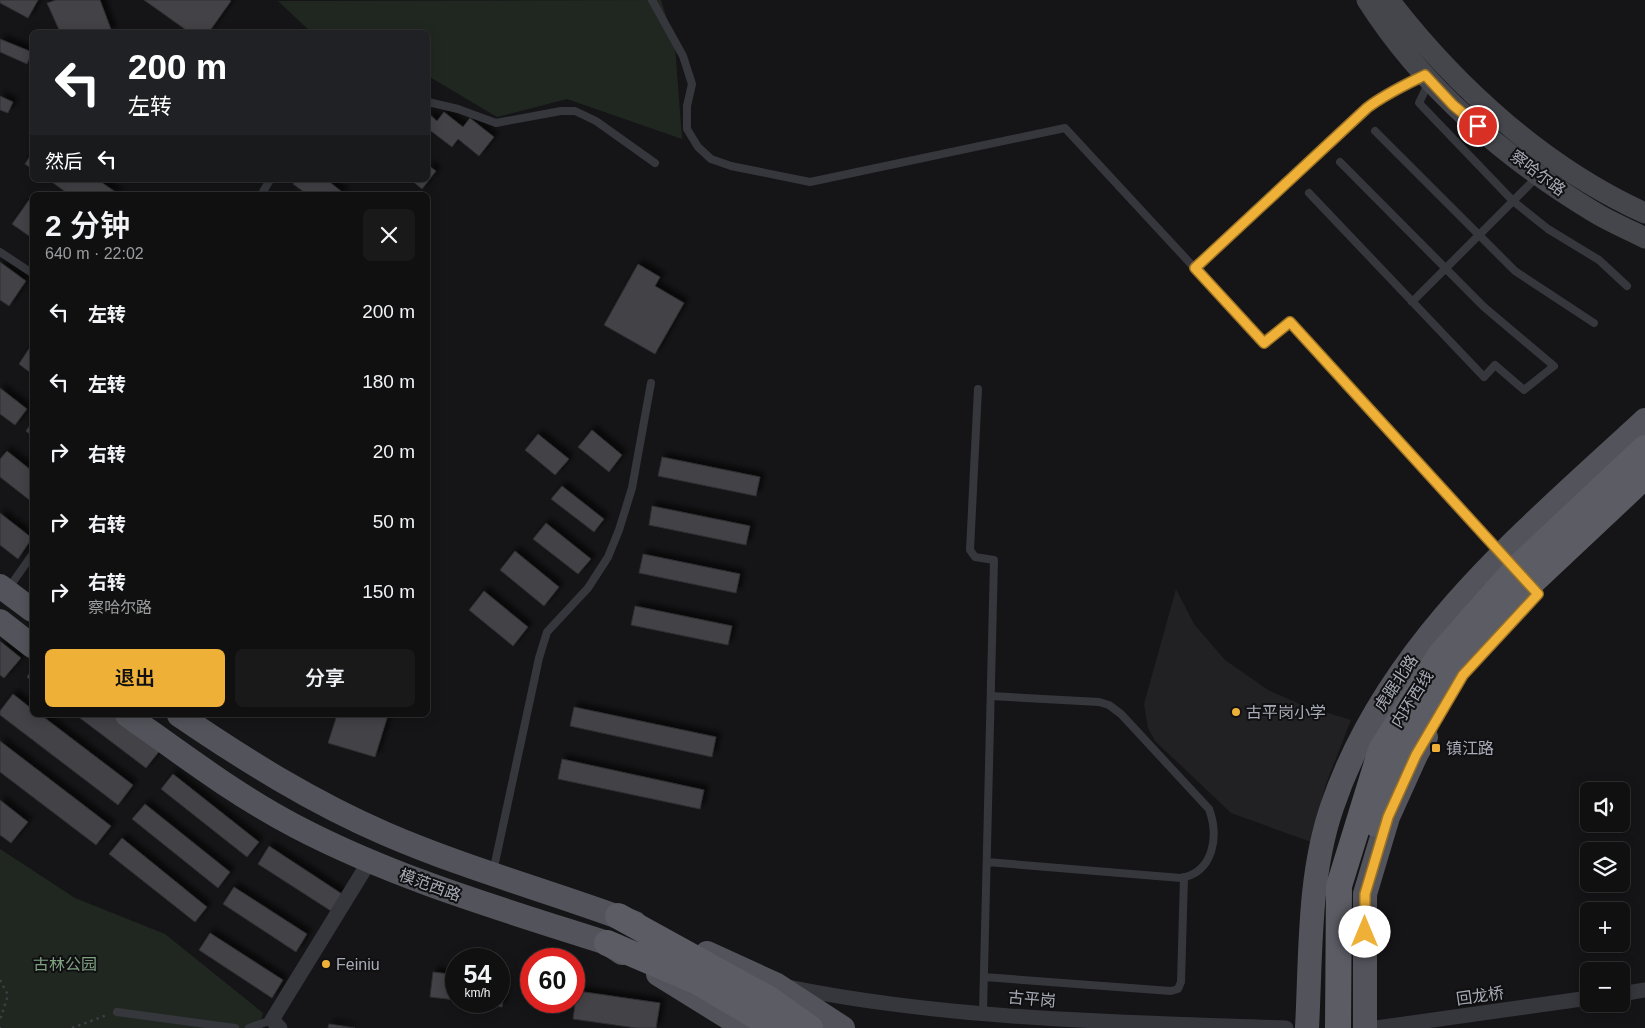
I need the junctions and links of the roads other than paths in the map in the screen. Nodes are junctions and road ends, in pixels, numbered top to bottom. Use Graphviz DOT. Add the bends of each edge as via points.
graph roads {
  1 [pos="652,0"];
  2 [pos="1367,0"];
  3 [pos="1389,0"];
  4 [pos="1428,78"];
  5 [pos="430,102"];
  6 [pos="1375,131"];
  7 [pos="1340,162"];
  8 [pos="655,163"];
  9 [pos="1539,176"];
  10 [pos="1309,193"];
  11 [pos="1514,201"];
  12 [pos="1645,213"];
  13 [pos="1479,235"];
  14 [pos="1645,238"];
  15 [pos="0,252"];
  16 [pos="1195,268"];
  17 [pos="1446,268"];
  18 [pos="30,272"];
  19 [pos="1627,286"];
  20 [pos="1412,302"];
  21 [pos="1594,323"];
  22 [pos="651,383"];
  23 [pos="978,389"];
  24 [pos="1645,420"];
  25 [pos="1645,448"];
  26 [pos="1645,476"];
  27 [pos="1645,493"];
  28 [pos="1502,553"];
  29 [pos="30,557"];
  30 [pos="1520,574"];
  31 [pos="3,588"];
  32 [pos="30,608"];
  33 [pos="0,621"];
  34 [pos="30,644"];
  35 [pos="991,696"];
  36 [pos="130,717"];
  37 [pos="182,717"];
  38 [pos="369,862"];
  39 [pos="987,862"];
  40 [pos="493,874"];
  41 [pos="1184,877"];
  42 [pos="618,916"];
  43 [pos="607,943"];
  44 [pos="984,977"];
  45 [pos="777,985"];
  46 [pos="1645,990"];
  47 [pos="1630,992"];
  48 [pos="1580,999"];
  49 [pos="117,1012"];
  50 [pos="983,1012"];
  51 [pos="276,1024"];
  52 [pos="809,1027"];
  53 [pos="236,1028"];
  54 [pos="249,1028"];
  55 [pos="746,1028"];
  56 [pos="776,1028"];
  57 [pos="843,1028"];
  58 [pos="1286,1028"];
  59 [pos="1307,1028"];
  60 [pos="1338,1028"];
  61 [pos="1352,1028"];
  62 [pos="1365,1028"];
  63 [pos="1376,1028"];
  1 -- 16 [label="lane" via="683,56 692,84 687,106 687,130 711,159 761,174 810,182 1065,128"];
  2 -- 4 [label="main road, 察哈尔路"];
  3 -- 12 [label="main road, 察哈尔路" via="1414,33 1495,113 1556,162 1608,196"];
  4 -- 9 [label="main road, 察哈尔路" via="1453,105"];
  4 -- 11 [label="lane" via="1419,103"];
  4 -- 16 [label="lane" via="1383,96 1367,108"];
  5 -- 8 [label="lane" via="496,123 576,111 596,121"];
  6 -- 13 [label="lane"];
  7 -- 17 [label="lane"];
  9 -- 11 [label="lane"];
  9 -- 14 [label="main road, 察哈尔路" via="1595,213"];
  10 -- 20 [label="lane"];
  11 -- 13 [label="lane"];
  11 -- 19 [label="lane" via="1548,229 1600,260"];
  13 -- 17 [label="lane"];
  13 -- 21 [label="lane" via="1515,271"];
  15 -- 18 [label="lane"];
  16 -- 28 [label="lane" via="1264,343 1290,322"];
  17 -- 20 [label="lane"];
  17 -- 20 [label="lane" via="1484,307 1554,366 1524,390 1495,366 1484,377"];
  22 -- 40 [label="lane" via="632,488 608,557 588,588 547,632"];
  23 -- 35 [label="lane" via="970,550 975,557 994,560"];
  24 -- 28 [label="main road, 虎踞北路"];
  25 -- 60 [label="highway, 内环西线, bridge" via="1516,568 1440,655 1380,750 1339,886"];
  26 -- 61 [label="highway, 内环西线, bridge" via="1529,585 1454,671 1398,761 1353,891"];
  27 -- 62 [label="main road" via="1532,587 1463,675 1416,755 1388,817 1365,894"];
  28 -- 30 [label="lane"];
  28 -- 59 [label="main road, 虎踞北路" via="1458,600 1397,677 1360,741 1332,808 1316,877"];
  29 -- 31 [label="lane"];
  31 -- 32 [label="main road"];
  33 -- 34 [label="main road"];
  35 -- 39 [label="lane"];
  35 -- 41 [label="lane" via="1099,702 1120,714 1211,814 1213,837 1210,856 1193,876"];
  36 -- 38 [label="main road, 模范西路" via="217,780 294,826"];
  37 -- 40 [label="main road, 模范西路" via="239,756 315,800 386,834"];
  38 -- 43 [label="main road, 模范西路" via="433,887"];
  38 -- 51 [label="street"];
  39 -- 41 [label="lane"];
  39 -- 44 [label="lane"];
  40 -- 42 [label="main road, 模范西路"];
  41 -- 44 [label="lane" via="1181,982 1178,989"];
  42 -- 45 [label="main road, 模范西路" via="667,934"];
  42 -- 52 [label="highway" via="769,999"];
  43 -- 55 [label="main road, 模范西路"];
  43 -- 56 [label="highway" via="698,982"];
  44 -- 50 [label="lane"];
  45 -- 50 [label="street, 古平岗" via="840,998"];
  45 -- 57 [label="main road, 模范西路"];
  46 -- 47 [label="street"];
  48 -- 63 [label="street, 回龙桥"];
  49 -- 53 [label="lane"];
  50 -- 58 [label="street, 古平岗" via="1091,1021"];
  51 -- 54 [label="lane"];
}
